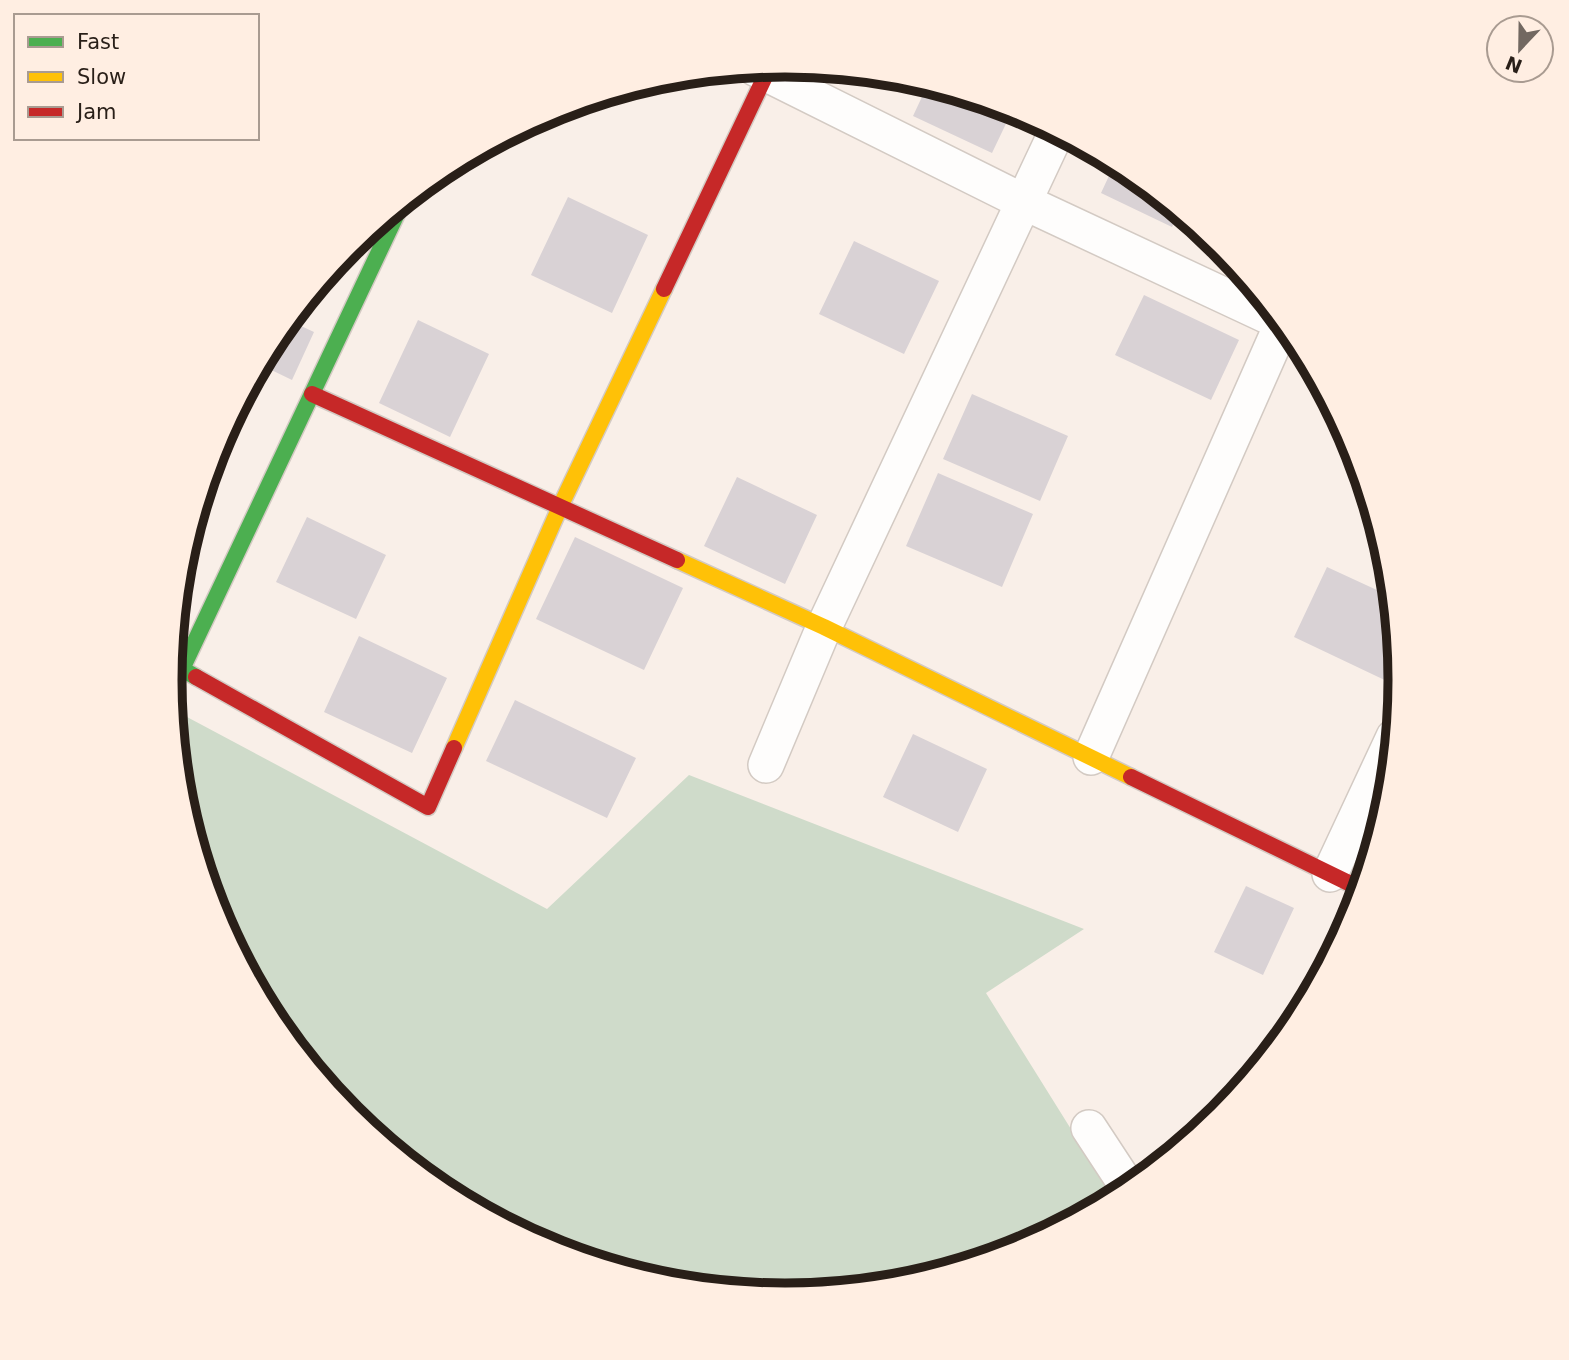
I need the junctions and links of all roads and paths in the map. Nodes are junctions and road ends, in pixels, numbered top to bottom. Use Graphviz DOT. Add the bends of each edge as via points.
graph roads {
  1 [pos="780,77"];
  2 [pos="760,78"];
  3 [pos="1053,140"];
  4 [pos="1024,202"];
  5 [pos="393,222"];
  6 [pos="1264,314"];
  7 [pos="1278,334"];
  8 [pos="312,394"];
  9 [pos="560,507"];
  10 [pos="824,627"];
  11 [pos="182,668"];
  12 [pos="182,669"];
  13 [pos="1091,757"];
  14 [pos="1381,764"];
  15 [pos="766,765"];
  16 [pos="1330,874"];
  17 [pos="1351,884"];
  18 [pos="1089,1128"];
  19 [pos="1123,1179"];
  1 -- 4 [label="street"];
  2 -- 9 [label="street"];
  3 -- 4 [label="street"];
  4 -- 6 [label="street"];
  4 -- 10 [label="street"];
  5 -- 8 [label="street"];
  7 -- 13 [label="street"];
  8 -- 9 [label="street"];
  8 -- 11 [label="street"];
  9 -- 10 [label="street"];
  9 -- 12 [label="street" via="428,807"];
  10 -- 13 [label="street"];
  10 -- 15 [label="street"];
  13 -- 16 [label="street"];
  14 -- 16 [label="street"];
  16 -- 17 [label="street"];
  18 -- 19 [label="street"];
}
